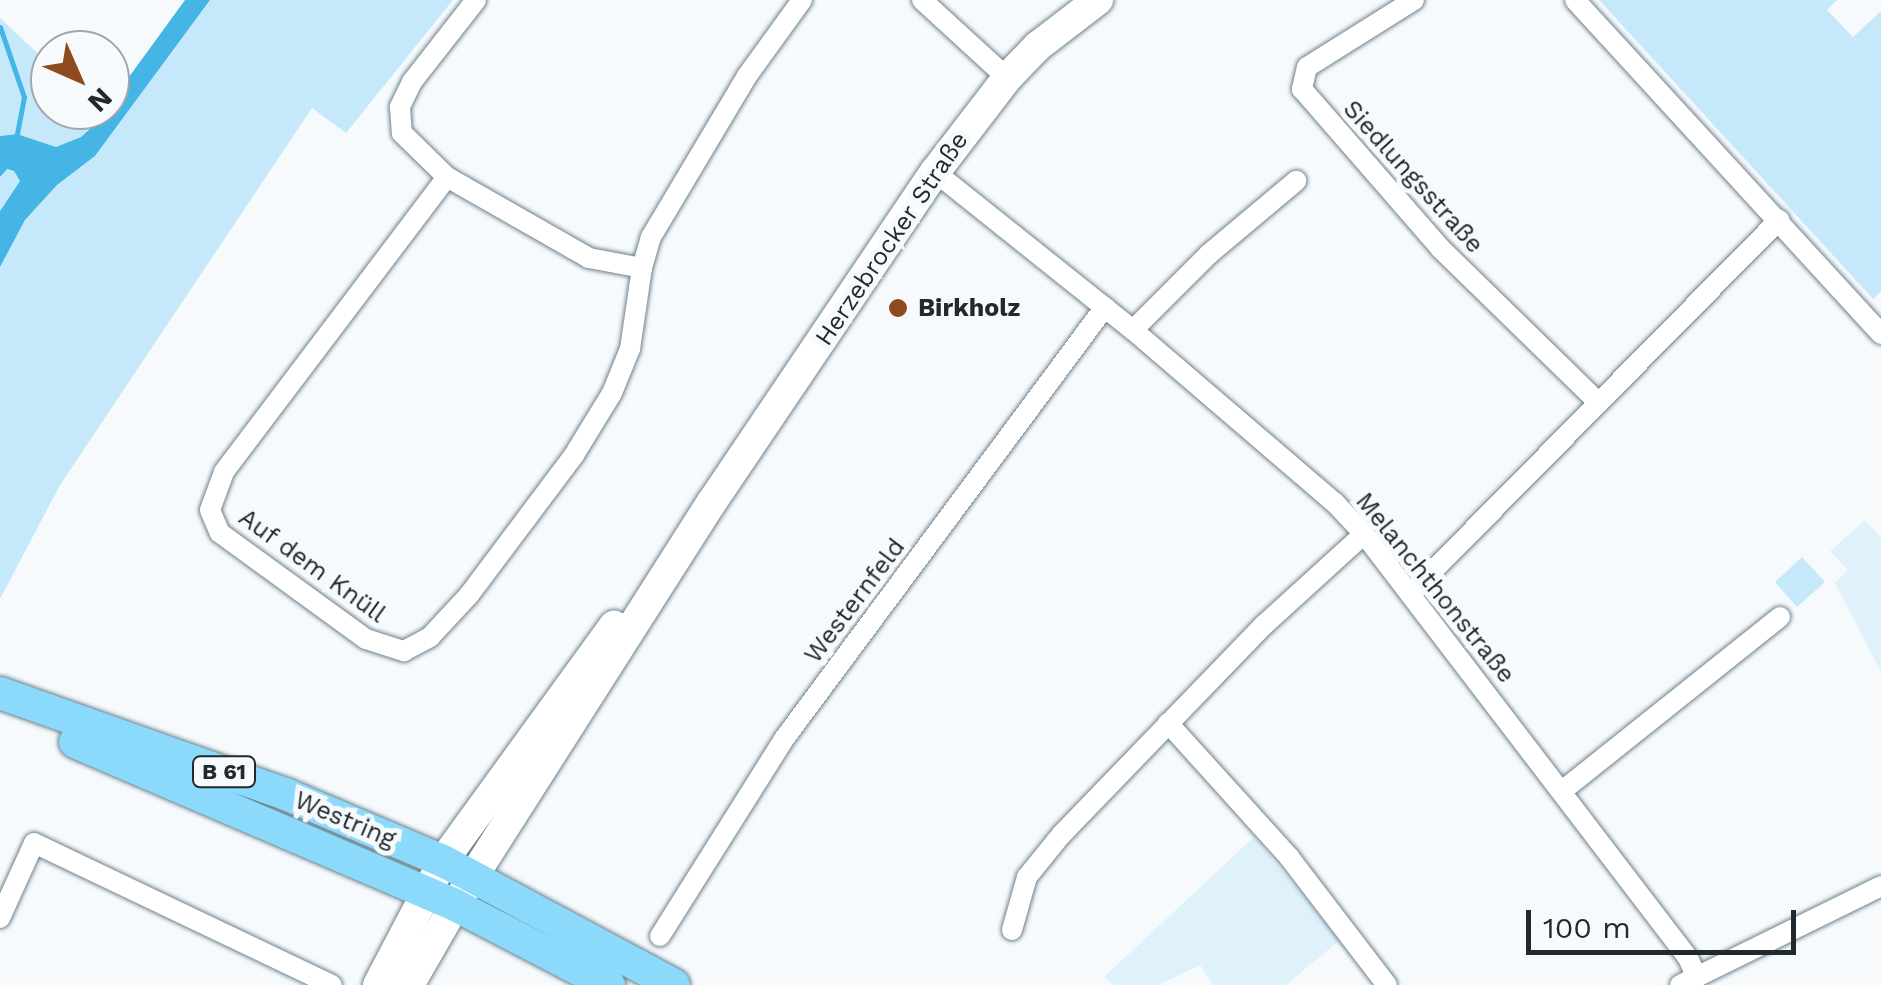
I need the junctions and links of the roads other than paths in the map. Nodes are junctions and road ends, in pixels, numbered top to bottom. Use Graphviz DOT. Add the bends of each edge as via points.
graph roads {
  1 [pos="476,0"];
  2 [pos="802,0"];
  3 [pos="922,0"];
  4 [pos="1098,0"];
  5 [pos="1414,0"];
  6 [pos="1575,0"];
  7 [pos="1006,78"];
  8 [pos="935,172"];
  9 [pos="447,177"];
  10 [pos="1296,181"];
  11 [pos="1779,220"];
  12 [pos="642,268"];
  13 [pos="1105,307"];
  14 [pos="1133,330"];
  15 [pos="1881,334"];
  16 [pos="1598,400"];
  17 [pos="712,502"];
  18 [pos="1364,534"];
  19 [pos="1412,592"];
  20 [pos="1780,617"];
  21 [pos="0,693"];
  22 [pos="0,714"];
  23 [pos="1168,723"];
  24 [pos="1562,791"];
  25 [pos="443,861"];
  26 [pos="474,876"];
  27 [pos="1881,886"];
  28 [pos="425,892"];
  29 [pos="456,905"];
  30 [pos="0,918"];
  31 [pos="1012,930"];
  32 [pos="660,936"];
  33 [pos="1689,981"];
  34 [pos="332,985"];
  35 [pos="378,985"];
  36 [pos="410,985"];
  37 [pos="609,985"];
  38 [pos="674,985"];
  39 [pos="1386,985"];
  1 -- 9 [label="street" via="400,107 402,133"];
  2 -- 12 [label="street, Auf dem Knüll" via="698,155 651,237"];
  3 -- 7 [label="street"];
  4 -- 7 [label="main road, Herzebrocker Straße"];
  5 -- 16 [label="street, Siedlungsstraße" via="1306,66 1302,89 1440,248"];
  6 -- 11 [label="street"];
  7 -- 8 [label="main road, Herzebrocker Straße"];
  8 -- 13 [label="street, Melanchthonstraße"];
  8 -- 17 [label="main road, Herzebrocker Straße"];
  9 -- 12 [label="street" via="589,258"];
  9 -- 12 [label="street, Auf dem Knüll" via="224,472 210,510 220,533 366,639 404,651 418,646 510,542 612,393 630,350"];
  10 -- 14 [label="street"];
  11 -- 15 [label="street"];
  11 -- 16 [label="street"];
  13 -- 14 [label="street, Melanchthonstraße"];
  13 -- 32 [label="street, Westernfeld" via="784,738"];
  14 -- 18 [label="street, Melanchthonstraße"];
  16 -- 19 [label="street"];
  17 -- 25 [label="main road, Herzebrocker Straße"];
  17 -- 26 [label="main road, Herzebrocker Straße"];
  18 -- 19 [label="street, Melanchthonstraße"];
  18 -- 23 [label="street"];
  19 -- 24 [label="street, Melanchthonstraße"];
  20 -- 24 [label="street"];
  21 -- 25 [label="main road, Westring / B 61" via="288,795"];
  22 -- 28 [label="main road, Westring / B 61"];
  23 -- 31 [label="street" via="1028,877"];
  23 -- 39 [label="street" via="1289,857"];
  24 -- 33 [label="street, Melanchthonstraße" via="1688,958"];
  25 -- 26 [label="main road, Westring / B 61"];
  25 -- 28 [label="main road, Herzebrocker Straße"];
  26 -- 29 [label="main road, Herzebrocker Straße"];
  26 -- 38 [label="main road, Westring / B 61"];
  27 -- 33 [label="street"];
  28 -- 29 [label="main road, Westring / B 61"];
  28 -- 35 [label="main road, Herzebrocker Straße"];
  29 -- 36 [label="main road, Herzebrocker Straße"];
  29 -- 37 [label="main road, Westring / B 61"];
  30 -- 34 [label="street" via="34,843"];
}
